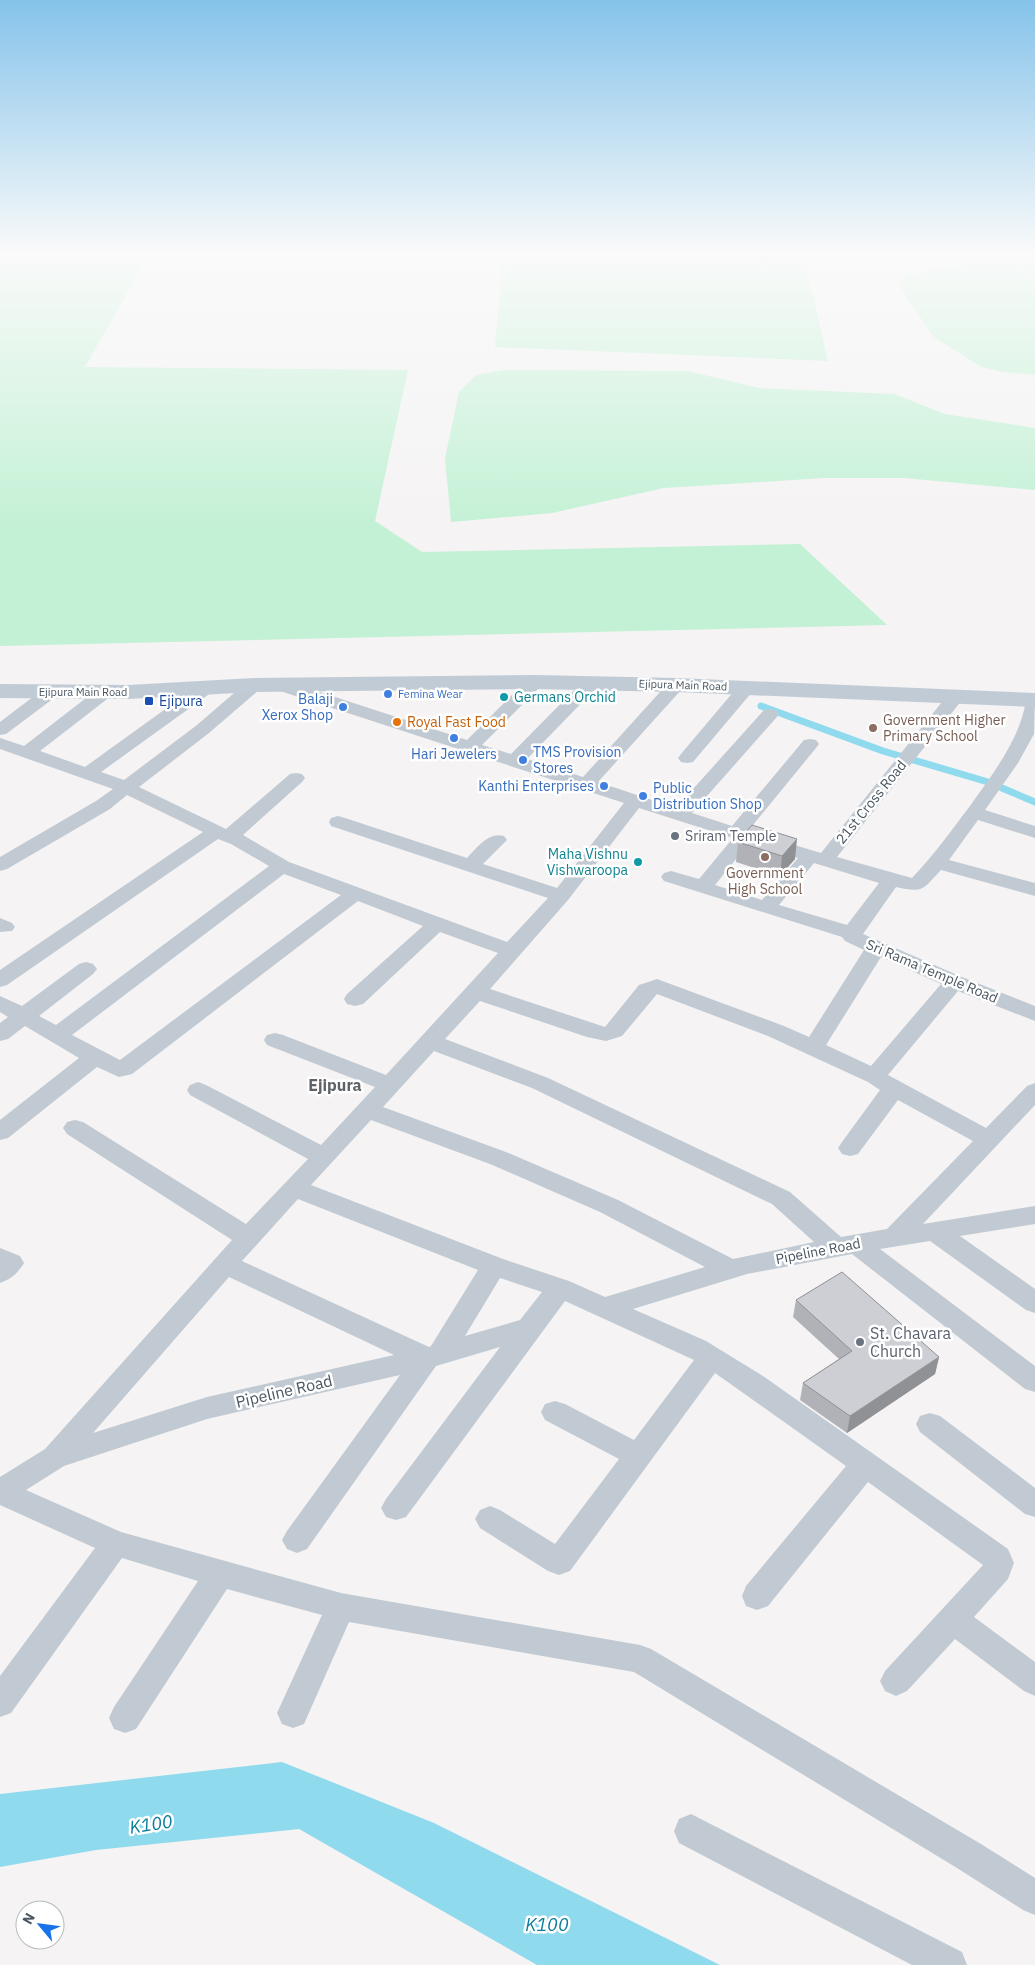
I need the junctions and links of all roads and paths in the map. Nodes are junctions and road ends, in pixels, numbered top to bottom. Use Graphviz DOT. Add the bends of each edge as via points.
graph roads {
  1 [pos="535,682"];
  2 [pos="592,682"];
  3 [pos="277,684"];
  4 [pos="254,685"];
  5 [pos="676,685"];
  6 [pos="206,688"];
  7 [pos="746,688"];
  8 [pos="0,692"];
  9 [pos="52,692"];
  10 [pos="105,692"];
  11 [pos="956,696"];
  12 [pos="1035,700"];
  13 [pos="770,714"];
  14 [pos="0,730"];
  15 [pos="0,743"];
  16 [pos="810,744"];
  17 [pos="470,747"];
  18 [pos="27,752"];
  19 [pos="687,758"];
  20 [pos="514,762"];
  21 [pos="87,774"];
  22 [pos="296,778"];
  23 [pos="586,785"];
  24 [pos="125,787"];
  25 [pos="635,800"];
  26 [pos="974,813"];
  27 [pos="680,814"];
  28 [pos="338,822"];
  29 [pos="1035,832"];
  30 [pos="224,834"];
  31 [pos="741,834"];
  32 [pos="496,840"];
  33 [pos="817,858"];
  34 [pos="937,862"];
  35 [pos="0,865"];
  36 [pos="282,866"];
  37 [pos="471,866"];
  38 [pos="671,877"];
  39 [pos="891,880"];
  40 [pos="703,887"];
  41 [pos="1035,890"];
  42 [pos="354,894"];
  43 [pos="561,896"];
  44 [pos="766,908"];
  45 [pos="437,924"];
  46 [pos="852,933"];
  47 [pos="876,948"];
  48 [pos="511,951"];
  49 [pos="86,969"];
  50 [pos="0,980"];
  51 [pos="954,982"];
  52 [pos="476,992"];
  53 [pos="355,999"];
  54 [pos="0,1003"];
  55 [pos="1035,1014"];
  56 [pos="22,1016"];
  57 [pos="0,1034"];
  58 [pos="56,1036"];
  59 [pos="274,1040"];
  60 [pos="430,1042"];
  61 [pos="814,1047"];
  62 [pos="95,1057"];
  63 [pos="884,1082"];
  64 [pos="389,1084"];
  65 [pos="198,1090"];
  66 [pos="1035,1091"];
  67 [pos="369,1110"];
  68 [pos="75,1128"];
  69 [pos="0,1132"];
  70 [pos="990,1140"];
  71 [pos="850,1148"];
  72 [pos="324,1156"];
  73 [pos="294,1188"];
  74 [pos="1035,1215"];
  75 [pos="934,1231"];
  76 [pos="895,1237"];
  77 [pos="248,1238"];
  78 [pos="846,1246"];
  79 [pos="0,1257"];
  80 [pos="226,1265"];
  81 [pos="494,1266"];
  82 [pos="731,1269"];
  83 [pos="0,1273"];
  84 [pos="560,1288"];
  85 [pos="1035,1303"];
  86 [pos="605,1307"];
  87 [pos="529,1328"];
  88 [pos="434,1356"];
  89 [pos="711,1358"];
  90 [pos="1035,1381"];
  91 [pos="555,1412"];
  92 [pos="930,1424"];
  93 [pos="55,1456"];
  94 [pos="639,1456"];
  95 [pos="865,1464"];
  96 [pos="0,1492"];
  97 [pos="1035,1506"];
  98 [pos="396,1508"];
  99 [pos="490,1519"];
  100 [pos="297,1540"];
  101 [pos="116,1543"];
  102 [pos="220,1574"];
  103 [pos="757,1596"];
  104 [pos="340,1607"];
  105 [pos="953,1619"];
  106 [pos="896,1681"];
  107 [pos="1035,1681"];
  108 [pos="0,1702"];
  109 [pos="293,1713"];
  110 [pos="125,1718"];
  111 [pos="691,1831"];
  112 [pos="1035,1898"];
  113 [pos="948,1965"];
  1 -- 2 [label="street, Ejipura Main Road"];
  1 -- 3 [label="street, Ejipura Main Road"];
  1 -- 17 [label="street"];
  2 -- 5 [label="street, Ejipura Main Road"];
  2 -- 20 [label="street"];
  3 -- 4 [label="street, Ejipura Main Road"];
  3 -- 17 [label="street"];
  4 -- 6 [label="street, Ejipura Main Road"];
  4 -- 24 [label="street" via="203,729"];
  5 -- 7 [label="street, Ejipura Main Road"];
  5 -- 23 [label="street"];
  6 -- 10 [label="street, Ejipura Main Road"];
  6 -- 21 [label="street"];
  7 -- 11 [label="street, Ejipura Main Road"];
  7 -- 19 [label="street"];
  8 -- 9 [label="street, Ejipura Main Road"];
  9 -- 10 [label="street, Ejipura Main Road"];
  9 -- 14 [label="street"];
  10 -- 18 [label="street"];
  11 -- 12 [label="street, Ejipura Main Road"];
  11 -- 33 [label="street, 21st Cross Road" via="907,758"];
  12 -- 26 [label="street" via="1023,741"];
  13 -- 27 [label="street"];
  15 -- 18 [label="street"];
  16 -- 31 [label="street"];
  17 -- 20 [label="street"];
  18 -- 21 [label="street"];
  20 -- 23 [label="street"];
  21 -- 24 [label="street"];
  22 -- 30 [label="street"];
  23 -- 25 [label="street"];
  24 -- 30 [label="street"];
  24 -- 35 [label="street" via="94,811"];
  25 -- 27 [label="street"];
  25 -- 43 [label="street"];
  26 -- 29 [label="street"];
  26 -- 34 [label="street"];
  27 -- 31 [label="street"];
  28 -- 37 [label="street"];
  30 -- 36 [label="street"];
  30 -- 50 [label="street"];
  31 -- 33 [label="street"];
  31 -- 40 [label="street"];
  32 -- 37 [label="street"];
  33 -- 39 [label="street"];
  33 -- 44 [label="street, 21st Cross Road"];
  34 -- 39 [label="street" via="916,885"];
  34 -- 41 [label="street"];
  36 -- 42 [label="street"];
  36 -- 58 [label="street"];
  37 -- 43 [label="street"];
  38 -- 40 [label="street"];
  39 -- 46 [label="street, Sri Rama Temple Road"];
  40 -- 44 [label="street"];
  42 -- 45 [label="street"];
  42 -- 62 [label="street" via="129,1067 120,1069"];
  43 -- 48 [label="street"];
  44 -- 46 [label="street"];
  45 -- 48 [label="street"];
  45 -- 53 [label="street"];
  46 -- 47 [label="street, Sri Rama Temple Road" via="852,937"];
  47 -- 51 [label="street, Sri Rama Temple Road"];
  47 -- 61 [label="street"];
  48 -- 52 [label="street"];
  49 -- 56 [label="street"];
  51 -- 55 [label="street, Sri Rama Temple Road"];
  51 -- 63 [label="street" via="877,1074"];
  52 -- 60 [label="street"];
  52 -- 61 [label="street" via="606,1034 614,1031 647,990 657,986"];
  54 -- 56 [label="street"];
  56 -- 57 [label="street"];
  56 -- 58 [label="street"];
  58 -- 62 [label="street"];
  59 -- 64 [label="street"];
  60 -- 64 [label="street"];
  60 -- 78 [label="street" via="540,1083 667,1142 781,1198"];
  61 -- 63 [label="street"];
  62 -- 69 [label="street"];
  63 -- 70 [label="street"];
  63 -- 71 [label="street" via="892,1092"];
  64 -- 67 [label="street"];
  65 -- 72 [label="street"];
  66 -- 70 [label="street"];
  67 -- 72 [label="street"];
  67 -- 82 [label="street" via="498,1158 609,1206"];
  68 -- 77 [label="street"];
  70 -- 76 [label="street"];
  72 -- 73 [label="street"];
  73 -- 77 [label="street"];
  73 -- 81 [label="street"];
  74 -- 75 [label="street, Pipeline Road"];
  75 -- 76 [label="street, Pipeline Road"];
  75 -- 85 [label="street"];
  76 -- 78 [label="street, Pipeline Road"];
  77 -- 80 [label="street"];
  78 -- 82 [label="street, Pipeline Road"];
  78 -- 90 [label="street"];
  79 -- 83 [label="street" via="11,1263"];
  80 -- 88 [label="street"];
  80 -- 93 [label="street"];
  81 -- 84 [label="street"];
  81 -- 88 [label="street"];
  82 -- 86 [label="street, Pipeline Road"];
  84 -- 86 [label="street"];
  84 -- 87 [label="street"];
  86 -- 89 [label="street" via="697,1348"];
  87 -- 88 [label="street, Pipeline Road"];
  87 -- 98 [label="street"];
  88 -- 93 [label="street, Pipeline Road" via="207,1408"];
  88 -- 100 [label="street"];
  89 -- 94 [label="street"];
  89 -- 95 [label="street"];
  91 -- 94 [label="street"];
  92 -- 97 [label="street"];
  93 -- 96 [label="street, Pipeline Road"];
  94 -- 99 [label="street" via="559,1562"];
  95 -- 103 [label="street"];
  95 -- 105 [label="street" via="997,1558 997,1570"];
  96 -- 101 [label="street"];
  101 -- 102 [label="street"];
  101 -- 108 [label="street"];
  102 -- 104 [label="street"];
  102 -- 110 [label="street"];
  104 -- 109 [label="street"];
  104 -- 112 [label="street" via="640,1660"];
  105 -- 106 [label="street"];
  105 -- 107 [label="street"];
  111 -- 113 [label="street"];
}
